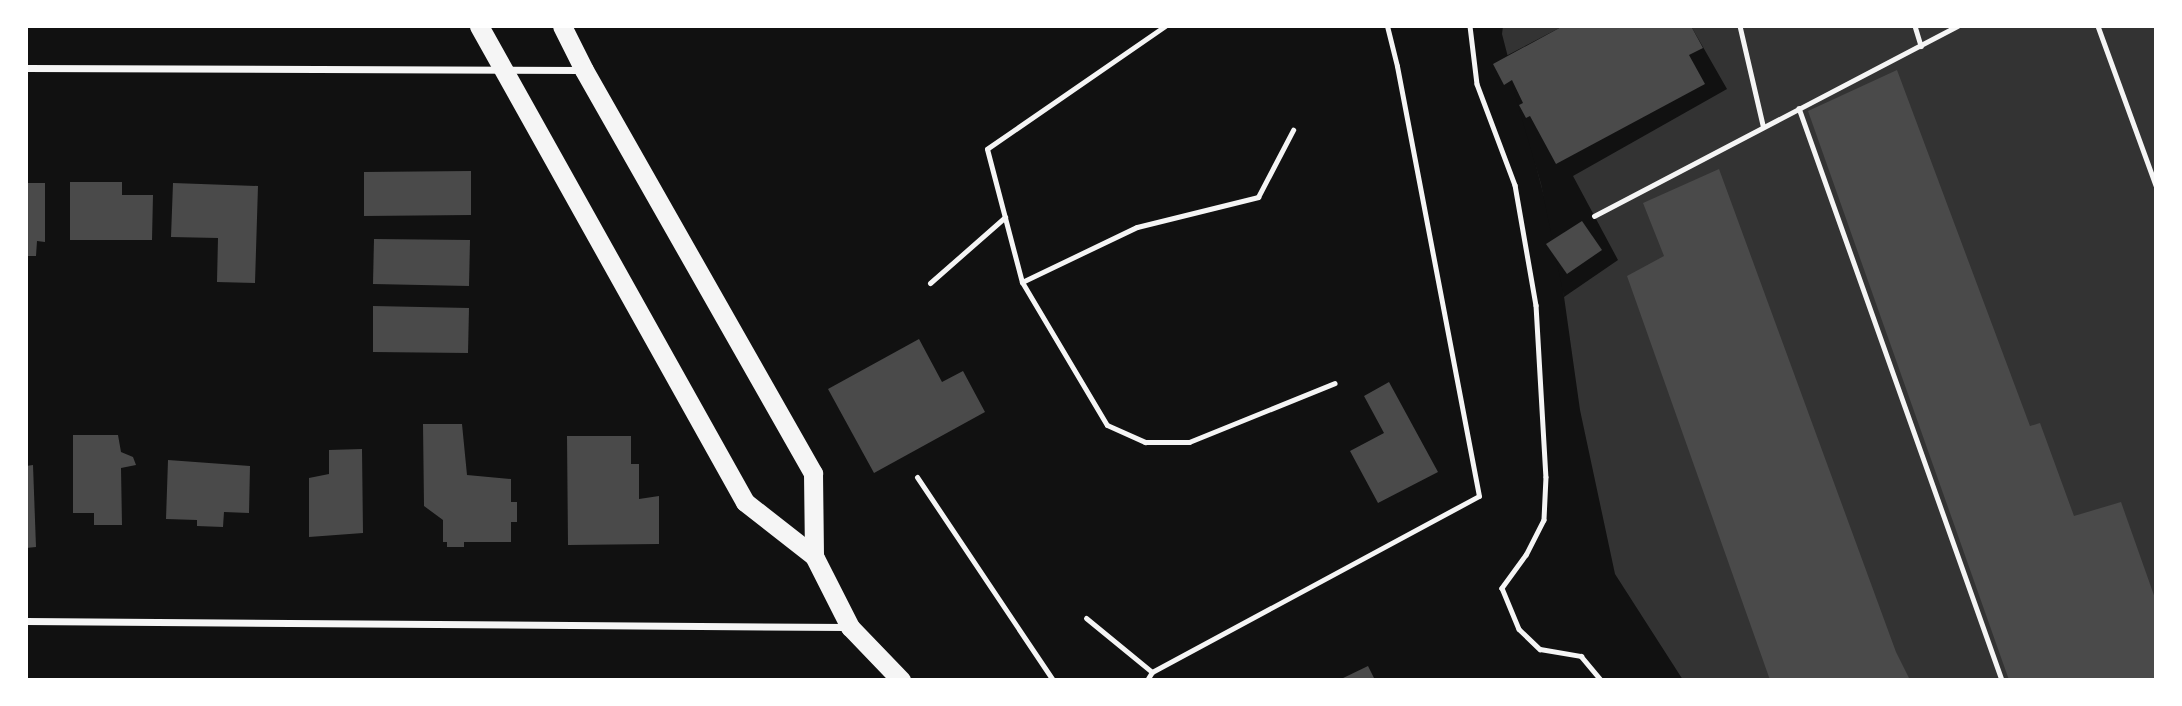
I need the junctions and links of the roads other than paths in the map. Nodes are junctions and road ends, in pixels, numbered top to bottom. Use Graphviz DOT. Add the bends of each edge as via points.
graph roads {
  1 [pos="480,26"];
  2 [pos="562,26"];
  3 [pos="1165,26"];
  4 [pos="1387,26"];
  5 [pos="26,68"];
  6 [pos="584,70"];
  7 [pos="502,72"];
  8 [pos="1293,130"];
  9 [pos="1005,217"];
  10 [pos="1023,282"];
  11 [pos="930,283"];
  12 [pos="1335,383"];
  13 [pos="917,477"];
  14 [pos="814,556"];
  15 [pos="1086,618"];
  16 [pos="26,621"];
  17 [pos="850,628"];
  18 [pos="1152,672"];
  19 [pos="901,680"];
  20 [pos="1052,680"];
  21 [pos="1147,680"];
  1 -- 7 [label="highway"];
  2 -- 6 [label="highway"];
  3 -- 9 [label="lane" via="987,149"];
  4 -- 18 [label="lane" via="1479,496"];
  5 -- 7 [label="street"];
  6 -- 7 [label="street"];
  6 -- 14 [label="highway" via="813,473"];
  7 -- 14 [label="highway" via="745,502"];
  8 -- 10 [label="lane" via="1258,197 1137,226"];
  9 -- 10 [label="lane"];
  9 -- 11 [label="lane"];
  10 -- 12 [label="lane" via="1107,425 1145,442 1189,442"];
  13 -- 20 [label="lane"];
  14 -- 17 [label="highway"];
  15 -- 18 [label="lane"];
  16 -- 17 [label="street"];
  17 -- 19 [label="highway"];
  18 -- 21 [label="lane"];
}
